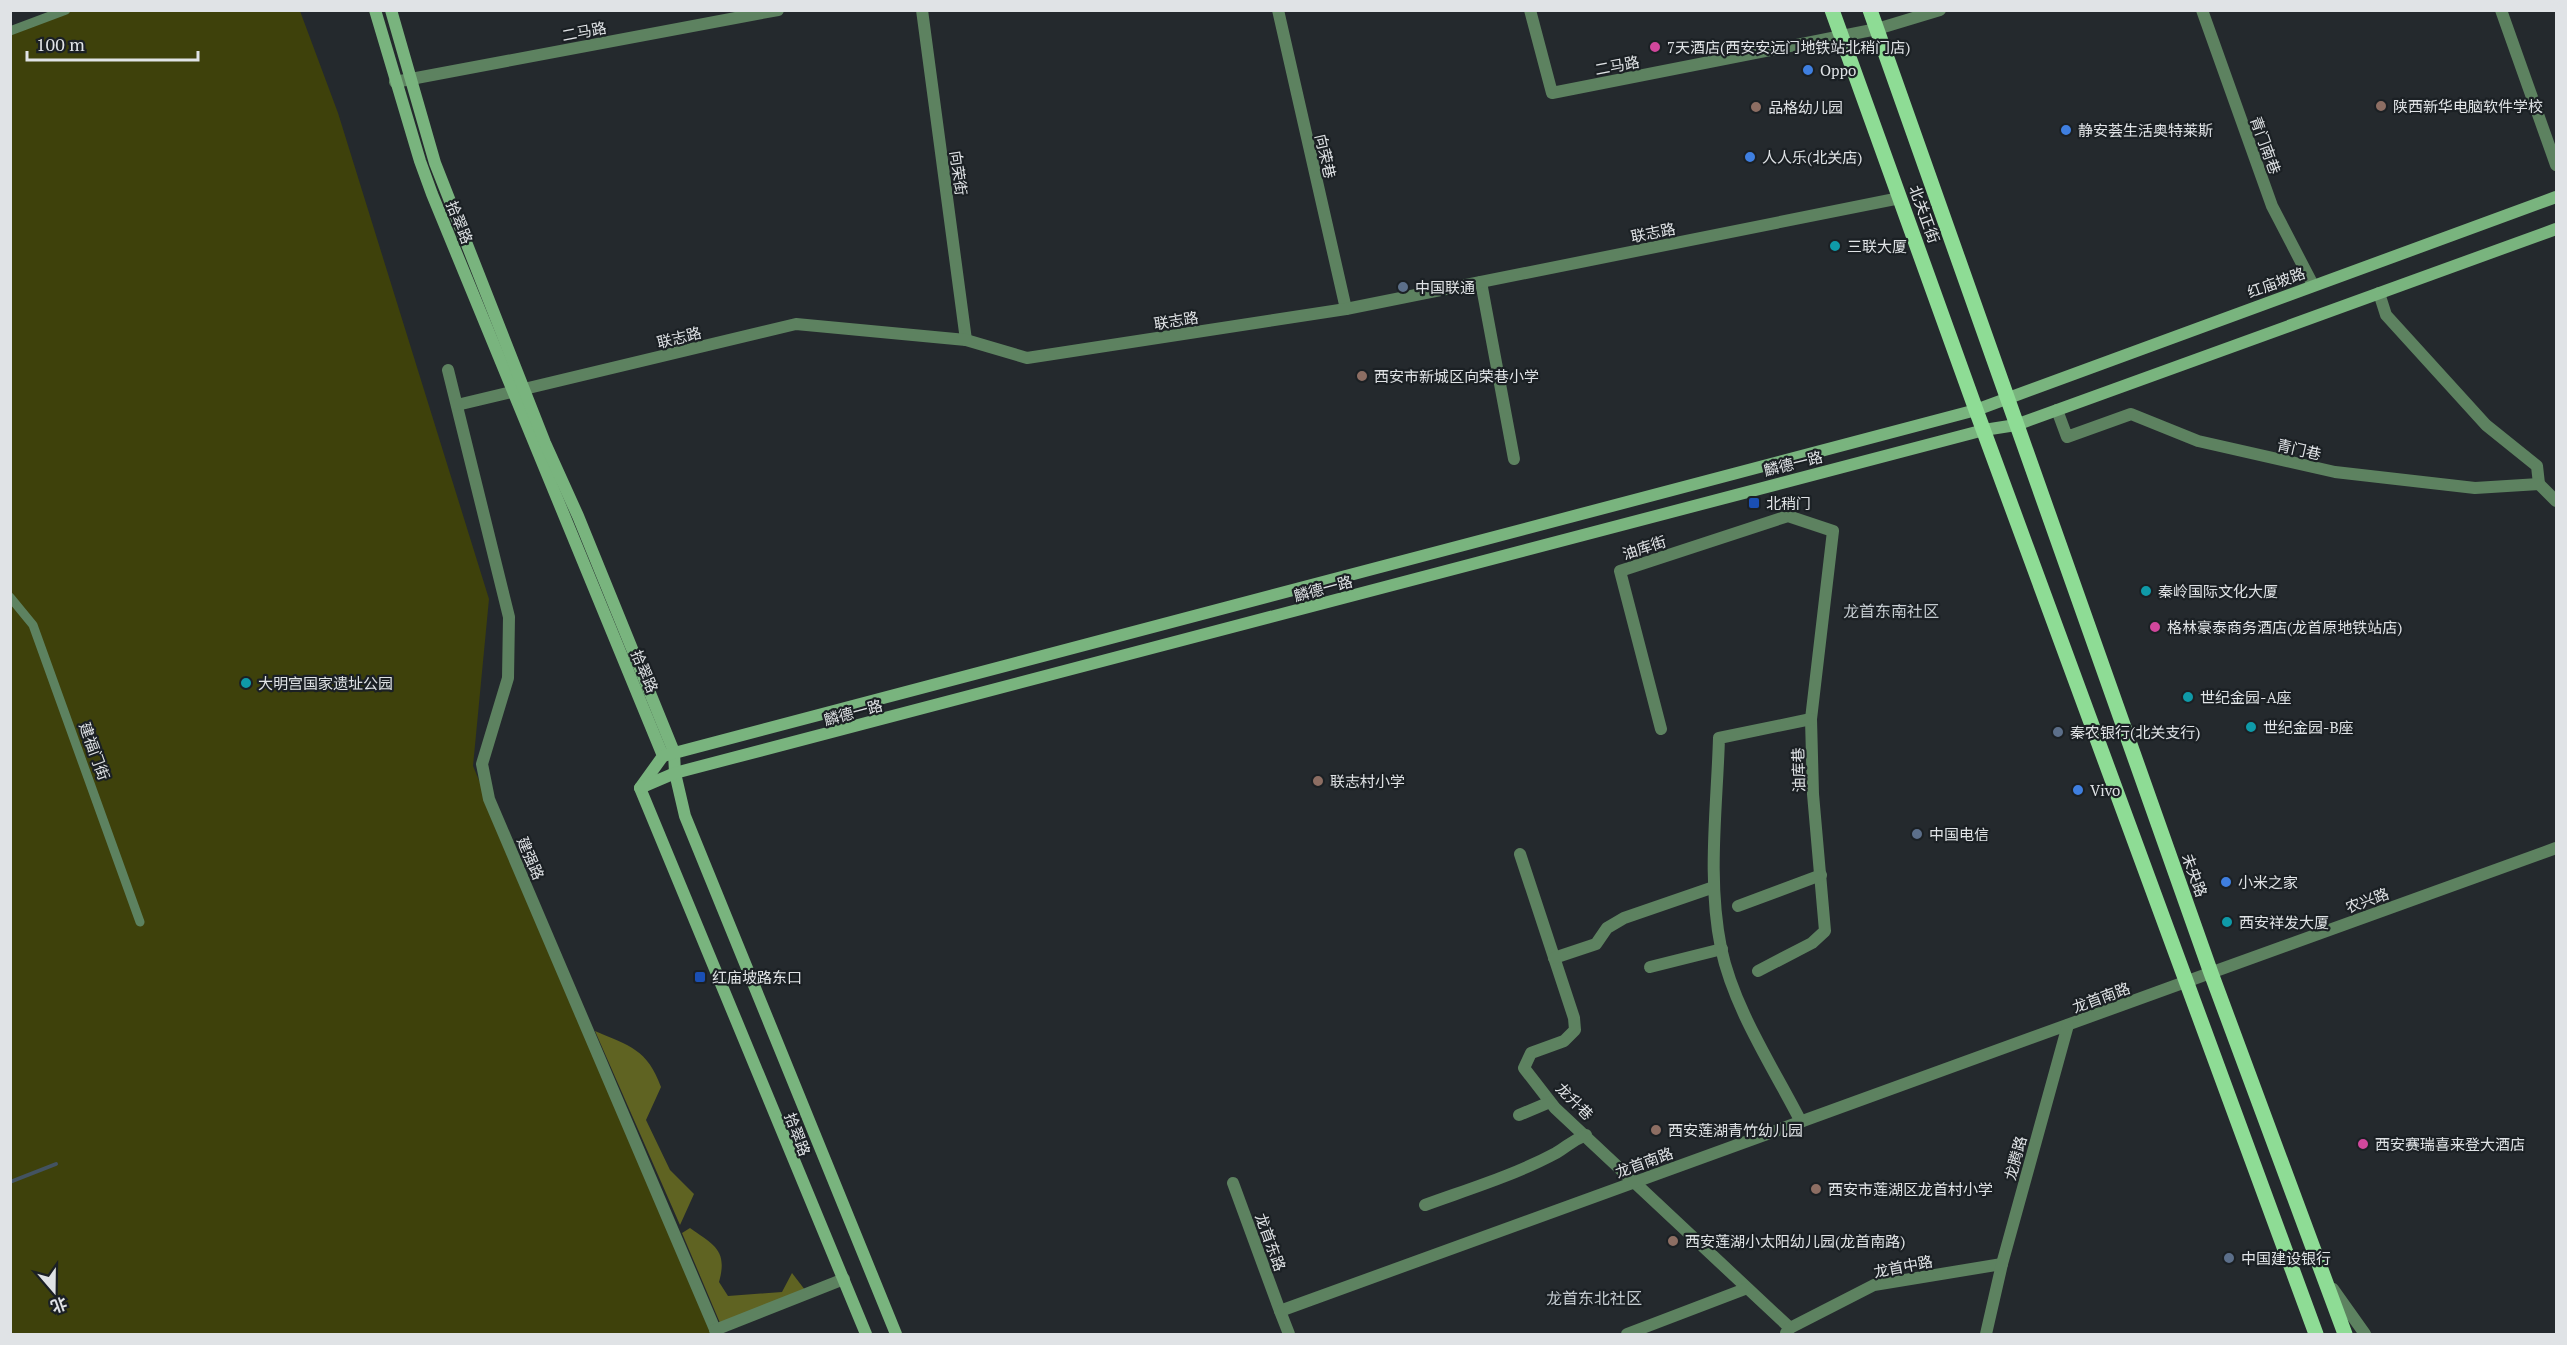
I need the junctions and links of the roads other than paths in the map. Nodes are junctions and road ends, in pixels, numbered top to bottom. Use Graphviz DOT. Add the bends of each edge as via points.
graph roads {
  1 [pos="66,10"];
  2 [pos="375,10"];
  3 [pos="391,10"];
  4 [pos="778,10"];
  5 [pos="922,10"];
  6 [pos="1278,10"];
  7 [pos="1530,10"];
  8 [pos="1833,10"];
  9 [pos="1870,10"];
  10 [pos="1940,10"];
  11 [pos="2202,10"];
  12 [pos="2501,10"];
  13 [pos="1876,29"];
  14 [pos="10,31"];
  15 [pos="1842,36"];
  16 [pos="409,79"];
  17 [pos="395,82"];
  18 [pos="2556,165"];
  19 [pos="2556,197"];
  20 [pos="1900,198"];
  21 [pos="2556,229"];
  22 [pos="1481,282"];
  23 [pos="2313,285"];
  24 [pos="2379,293"];
  25 [pos="1346,309"];
  26 [pos="966,339"];
  27 [pos="448,370"];
  28 [pos="519,390"];
  29 [pos="2006,397"];
  30 [pos="457,405"];
  31 [pos="1976,410"];
  32 [pos="2057,411"];
  33 [pos="2016,425"];
  34 [pos="1984,430"];
  35 [pos="1514,459"];
  36 [pos="2538,484"];
  37 [pos="2556,501"];
  38 [pos="1833,531"];
  39 [pos="10,597"];
  40 [pos="1810,719"];
  41 [pos="1661,729"];
  42 [pos="668,754"];
  43 [pos="675,773"];
  44 [pos="640,788"];
  45 [pos="2556,848"];
  46 [pos="1520,854"];
  47 [pos="1821,875"];
  48 [pos="1714,886"];
  49 [pos="1738,906"];
  50 [pos="140,922"];
  51 [pos="1722,949"];
  52 [pos="1554,958"];
  53 [pos="1650,967"];
  54 [pos="1758,971"];
  55 [pos="2211,973"];
  56 [pos="2188,981"];
  57 [pos="2068,1026"];
  58 [pos="1550,1102"];
  59 [pos="1519,1115"];
  60 [pos="1801,1122"];
  61 [pos="1587,1135"];
  62 [pos="1635,1182"];
  63 [pos="1233,1183"];
  64 [pos="1425,1205"];
  65 [pos="2002,1264"];
  66 [pos="2321,1270"];
  67 [pos="844,1280"];
  68 [pos="1745,1289"];
  69 [pos="1280,1311"];
  70 [pos="1787,1331"];
  71 [pos="716,1332"];
  72 [pos="866,1335"];
  73 [pos="896,1335"];
  74 [pos="1289,1335"];
  75 [pos="1627,1335"];
  76 [pos="1986,1335"];
  77 [pos="2316,1335"];
  78 [pos="2345,1335"];
  79 [pos="2365,1335"];
  1 -- 14 [label="street"];
  2 -- 17 [label="main road, 拾翠路"];
  3 -- 16 [label="main road, 拾翠路"];
  4 -- 16 [label="street, 二马路"];
  5 -- 26 [label="street, 向荣街"];
  6 -- 25 [label="street, 向荣巷"];
  7 -- 15 [label="street, 二马路" via="1552,93"];
  8 -- 15 [label="main road, 北关正街"];
  9 -- 13 [label="main road, 北关正街"];
  10 -- 13 [label="street, 二马路"];
  11 -- 23 [label="street, 青门南巷" via="2272,206"];
  12 -- 18 [label="street"];
  13 -- 15 [label="street, 二马路"];
  13 -- 29 [label="main road, 北关正街"];
  15 -- 20 [label="main road, 北关正街"];
  16 -- 17 [label="street, 二马路"];
  16 -- 28 [label="main road, 拾翠路" via="435,163"];
  17 -- 28 [label="main road, 拾翠路" via="420,161"];
  19 -- 23 [label="main road, 红庙坡路"];
  20 -- 22 [label="street, 联志路"];
  20 -- 31 [label="main road, 北关正街"];
  21 -- 24 [label="main road"];
  22 -- 25 [label="street, 联志路"];
  22 -- 35 [label="street"];
  23 -- 29 [label="main road, 红庙坡路"];
  24 -- 32 [label="main road"];
  24 -- 36 [label="street" via="2386,315 2486,425 2537,466"];
  25 -- 26 [label="street, 联志路" via="1027,358"];
  26 -- 28 [label="street, 联志路" via="796,324"];
  27 -- 30 [label="street, 建强路"];
  28 -- 30 [label="street, 联志路"];
  28 -- 42 [label="main road, 拾翠路"];
  29 -- 31 [label="main road, 麟德一路"];
  29 -- 33 [label="main road, 北关正街"];
  30 -- 71 [label="street, 建强路" via="510,617 508,678 482,764 489,799"];
  31 -- 34 [label="main road, 北关正街"];
  31 -- 42 [label="main road, 麟德一路"];
  32 -- 33 [label="main road"];
  32 -- 36 [label="street, 青门巷" via="2067,436 2131,414 2198,441 2335,472 2475,488"];
  33 -- 34 [label="main road, 麟德一路"];
  33 -- 55 [label="main road, 未央路"];
  34 -- 43 [label="main road, 麟德一路"];
  34 -- 56 [label="main road"];
  36 -- 37 [label="street"];
  38 -- 40 [label="street, 油库巷"];
  38 -- 41 [label="street, 油库街" via="1788,516 1620,571"];
  39 -- 50 [label="street, 建福门街" via="33,625"];
  40 -- 47 [label="street, 油库巷"];
  40 -- 48 [label="street" via="1719,738"];
  42 -- 43 [label="main road, 拾翠路"];
  42 -- 44 [label="main road"];
  43 -- 44 [label="main road, 麟德一路"];
  43 -- 73 [label="main road, 拾翠路" via="685,816"];
  44 -- 67 [label="main road, 拾翠路"];
  45 -- 55 [label="street, 农兴路"];
  46 -- 52 [label="street, 龙升巷"];
  47 -- 49 [label="street"];
  47 -- 54 [label="street, 油库巷" via="1824,934"];
  48 -- 51 [label="street"];
  48 -- 52 [label="street" via="1624,918 1607,928 1596,944"];
  51 -- 53 [label="street"];
  51 -- 60 [label="street" via="1742,1007"];
  52 -- 58 [label="street, 龙升巷" via="1575,1030 1564,1041 1531,1053 1524,1068"];
  55 -- 56 [label="street, 农兴路"];
  55 -- 66 [label="main road, 未央路"];
  56 -- 57 [label="street, 龙首南路"];
  56 -- 77 [label="main road"];
  57 -- 60 [label="street, 龙首南路"];
  57 -- 65 [label="street, 龙腾路"];
  58 -- 59 [label="street"];
  58 -- 61 [label="street, 龙升巷"];
  60 -- 62 [label="street, 龙首南路"];
  61 -- 62 [label="street, 龙升巷"];
  61 -- 64 [label="street" via="1511,1174"];
  62 -- 68 [label="street, 龙升巷"];
  62 -- 69 [label="street, 龙首南路"];
  63 -- 69 [label="street, 龙首东路"];
  65 -- 70 [label="street, 龙首中路" via="1874,1286"];
  65 -- 76 [label="street, 龙腾路"];
  66 -- 78 [label="main road, 未央路"];
  66 -- 79 [label="street"];
  67 -- 71 [label="street"];
  67 -- 72 [label="main road, 拾翠路"];
  68 -- 70 [label="street, 龙升巷"];
  68 -- 75 [label="street"];
  69 -- 74 [label="street, 龙首东路"];
}
